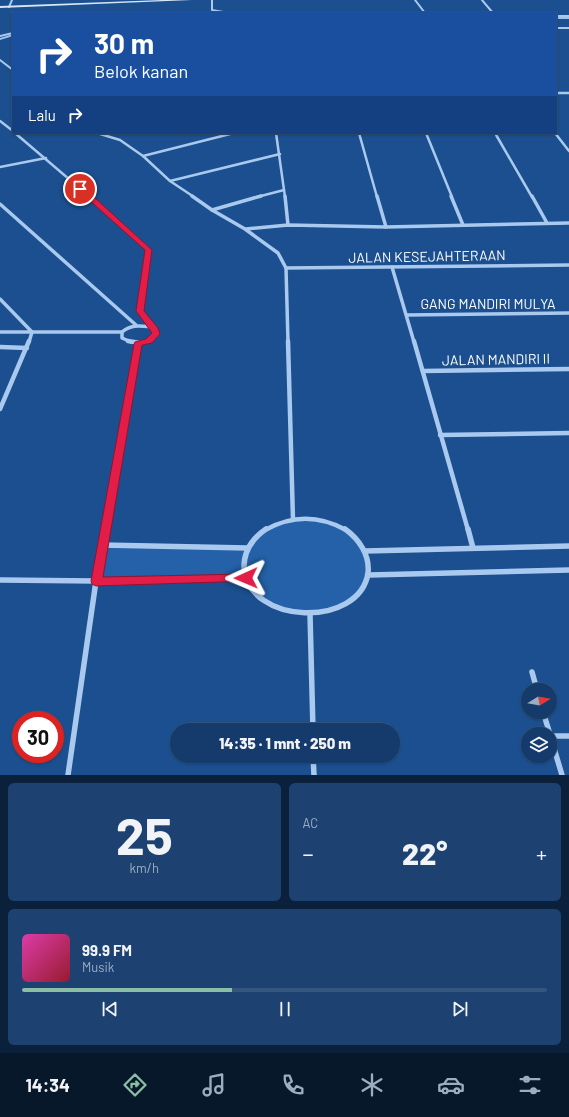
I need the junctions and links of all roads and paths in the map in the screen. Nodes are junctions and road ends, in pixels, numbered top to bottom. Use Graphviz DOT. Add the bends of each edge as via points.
graph roads {
  1 [pos="12,0"];
  2 [pos="190,0"];
  3 [pos="212,0"];
  4 [pos="416,0"];
  5 [pos="482,0"];
  6 [pos="141,1"];
  7 [pos="0,7"];
  8 [pos="9,7"];
  9 [pos="223,12"];
  10 [pos="424,12"];
  11 [pos="493,12"];
  12 [pos="557,16"];
  13 [pos="569,16"];
  14 [pos="557,28"];
  15 [pos="569,28"];
  16 [pos="12,33"];
  17 [pos="0,36"];
  18 [pos="0,60"];
  19 [pos="12,69"];
  20 [pos="557,93"];
  21 [pos="569,94"];
  22 [pos="0,121"];
  23 [pos="12,130"];
  24 [pos="16,134"];
  25 [pos="102,134"];
  26 [pos="230,134"];
  27 [pos="276,134"];
  28 [pos="359,134"];
  29 [pos="426,134"];
  30 [pos="496,134"];
  31 [pos="556,134"];
  32 [pos="569,151"];
  33 [pos="280,154"];
  34 [pos="143,156"];
  35 [pos="46,158"];
  36 [pos="0,167"];
  37 [pos="170,181"];
  38 [pos="284,190"];
  39 [pos="0,204"];
  40 [pos="212,210"];
  41 [pos="548,223"];
  42 [pos="569,223"];
  43 [pos="288,225"];
  44 [pos="463,225"];
  45 [pos="386,227"];
  46 [pos="246,229"];
  47 [pos="569,265"];
  48 [pos="392,267"];
  49 [pos="286,268"];
  50 [pos="0,299"];
  51 [pos="569,313"];
  52 [pos="407,315"];
  53 [pos="136,325"];
  54 [pos="152,327"];
  55 [pos="0,332"];
  56 [pos="32,332"];
  57 [pos="122,332"];
  58 [pos="138,344"];
  59 [pos="0,347"];
  60 [pos="28,348"];
  61 [pos="569,369"];
  62 [pos="423,371"];
  63 [pos="0,409"];
  64 [pos="569,433"];
  65 [pos="440,435"];
  66 [pos="293,520"];
  67 [pos="102,545"];
  68 [pos="569,546"];
  69 [pos="248,548"];
  70 [pos="473,548"];
  71 [pos="365,551"];
  72 [pos="569,570"];
  73 [pos="369,575"];
  74 [pos="246,578"];
  75 [pos="0,580"];
  76 [pos="96,581"];
  77 [pos="310,614"];
  78 [pos="532,672"];
  79 [pos="535,683"];
  80 [pos="313,723"];
  81 [pos="557,735"];
  82 [pos="569,736"];
  83 [pos="557,758"];
  84 [pos="313,763"];
  85 [pos="68,775"];
  86 [pos="314,775"];
  87 [pos="562,775"];
  1 -- 8 [label="street"];
  2 -- 6 [label="street"];
  3 -- 9 [label="street" via="212,10"];
  4 -- 10 [label="street"];
  5 -- 11 [label="street"];
  6 -- 8 [label="street"];
  7 -- 8 [label="street"];
  12 -- 13 [label="street"];
  14 -- 15 [label="street"];
  16 -- 17 [label="street"];
  18 -- 19 [label="street"];
  20 -- 21 [label="street"];
  22 -- 23 [label="street"];
  24 -- 35 [label="street"];
  25 -- 34 [label="street" via="120,140"];
  26 -- 34 [label="street"];
  27 -- 33 [label="street"];
  28 -- 45 [label="street"];
  29 -- 44 [label="street"];
  30 -- 41 [label="street"];
  31 -- 32 [label="street"];
  33 -- 37 [label="street"];
  33 -- 38 [label="street"];
  34 -- 37 [label="street"];
  35 -- 36 [label="street"];
  35 -- 54 [label="street" via="149,250 140,311"];
  37 -- 40 [label="street"];
  38 -- 40 [label="street"];
  38 -- 43 [label="street"];
  39 -- 53 [label="street"];
  40 -- 46 [label="street"];
  41 -- 42 [label="street"];
  41 -- 44 [label="street"];
  43 -- 45 [label="street"];
  43 -- 46 [label="street"];
  44 -- 45 [label="street"];
  46 -- 49 [label="street" via="278,253"];
  47 -- 48 [label="street, JALAN KESEJAHTERAAN"];
  48 -- 49 [label="street, JALAN KESEJAHTERAAN"];
  48 -- 52 [label="street"];
  49 -- 66 [label="street"];
  50 -- 56 [label="street"];
  51 -- 52 [label="street, GANG MANDIRI MULYA"];
  52 -- 62 [label="street"];
  53 -- 54 [label="street"];
  53 -- 57 [label="street"];
  54 -- 58 [label="street" via="156,334 154,338"];
  55 -- 56 [label="street"];
  56 -- 57 [label="street"];
  56 -- 60 [label="street"];
  57 -- 58 [label="street" via="122,338"];
  58 -- 67 [label="street"];
  59 -- 60 [label="street"];
  60 -- 63 [label="street"];
  61 -- 62 [label="street, JALAN MANDIRI II"];
  62 -- 65 [label="street"];
  64 -- 65 [label="street"];
  65 -- 70 [label="street"];
  66 -- 69 [label="street" via="274,525 259,535"];
  66 -- 71 [label="street" via="313,518 332,524 349,533"];
  67 -- 69 [label="street"];
  67 -- 76 [label="street"];
  68 -- 70 [label="street"];
  69 -- 74 [label="street" via="243,563"];
  70 -- 71 [label="street"];
  71 -- 73 [label="street"];
  72 -- 73 [label="street"];
  73 -- 77 [label="street" via="362,590 349,602 330,610"];
  74 -- 76 [label="street"];
  74 -- 77 [label="street" via="254,593 269,604 288,611"];
  75 -- 76 [label="street"];
  76 -- 85 [label="street"];
  77 -- 80 [label="street"];
  78 -- 79 [label="street"];
  81 -- 82 [label="street"];
  83 -- 87 [label="street"];
  84 -- 86 [label="street"];
}
